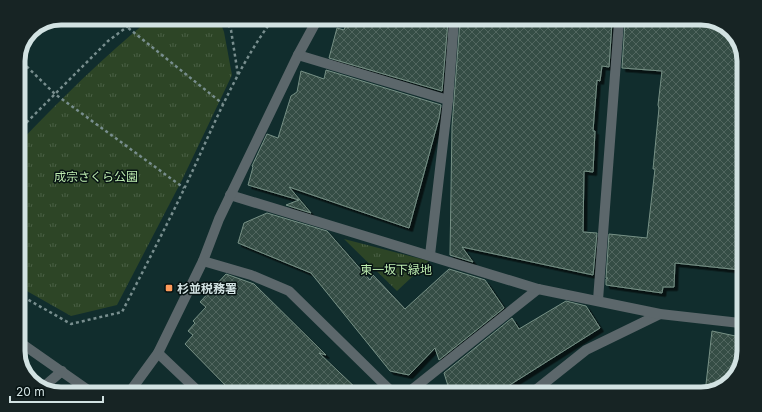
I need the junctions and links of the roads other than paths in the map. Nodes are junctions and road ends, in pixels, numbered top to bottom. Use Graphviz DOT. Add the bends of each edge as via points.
graph roads {
  1 [pos="314,25"];
  2 [pos="454,25"];
  3 [pos="619,25"];
  4 [pos="298,55"];
  5 [pos="448,100"];
  6 [pos="230,195"];
  7 [pos="430,255"];
  8 [pos="204,261"];
  9 [pos="538,289"];
  10 [pos="598,300"];
  11 [pos="660,314"];
  12 [pos="737,323"];
  13 [pos="25,346"];
  14 [pos="158,353"];
  15 [pos="62,371"];
  16 [pos="46,384"];
  17 [pos="84,387"];
  18 [pos="133,387"];
  19 [pos="195,387"];
  20 [pos="387,387"];
  21 [pos="415,387"];
  22 [pos="540,387"];
  1 -- 4 [label="street"];
  2 -- 5 [label="street"];
  3 -- 10 [label="street"];
  4 -- 5 [label="street"];
  4 -- 6 [label="street"];
  5 -- 7 [label="street"];
  6 -- 7 [label="street"];
  6 -- 8 [label="street"];
  7 -- 9 [label="street"];
  8 -- 14 [label="street"];
  8 -- 20 [label="street" via="251,275 289,291"];
  9 -- 10 [label="street"];
  9 -- 21 [label="street"];
  10 -- 11 [label="street"];
  11 -- 12 [label="street"];
  11 -- 22 [label="street" via="586,350"];
  13 -- 15 [label="street"];
  14 -- 18 [label="street"];
  14 -- 19 [label="street"];
  15 -- 16 [label="street"];
  15 -- 17 [label="street"];
}
